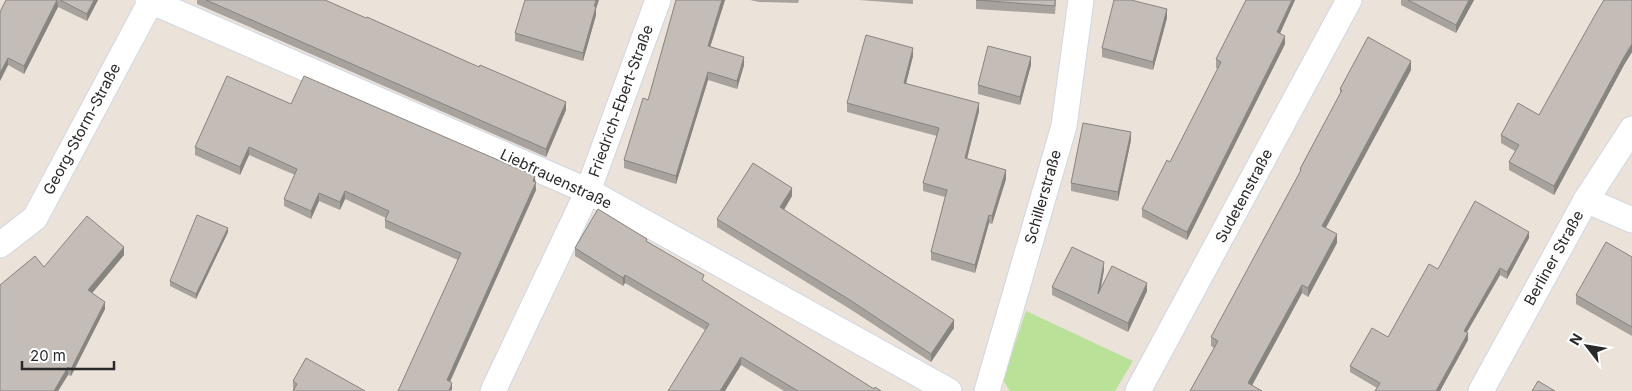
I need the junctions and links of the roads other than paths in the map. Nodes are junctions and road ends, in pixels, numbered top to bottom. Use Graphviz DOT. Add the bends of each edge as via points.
graph roads {
  1 [pos="658,0"];
  2 [pos="1081,0"];
  3 [pos="1349,0"];
  4 [pos="149,1"];
  5 [pos="1632,129"];
  6 [pos="588,191"];
  7 [pos="1586,200"];
  8 [pos="1632,220"];
  9 [pos="0,245"];
  10 [pos="493,391"];
  11 [pos="949,391"];
  12 [pos="987,391"];
  13 [pos="1138,391"];
  14 [pos="1481,391"];
  1 -- 6 [label="street, Friedrich-Ebert-Straße"];
  2 -- 12 [label="street, Schillerstraße" via="1064,126"];
  3 -- 13 [label="street, Sudetenstraße"];
  4 -- 6 [label="street, Liebfrauenstraße"];
  4 -- 9 [label="street, Georg-Storm-Straße" via="34,218"];
  5 -- 7 [label="street, Berliner Straße"];
  6 -- 10 [label="street, Friedrich-Ebert-Straße"];
  6 -- 11 [label="street, Liebfrauenstraße"];
  7 -- 8 [label="street"];
  7 -- 14 [label="street, Berliner Straße"];
}
